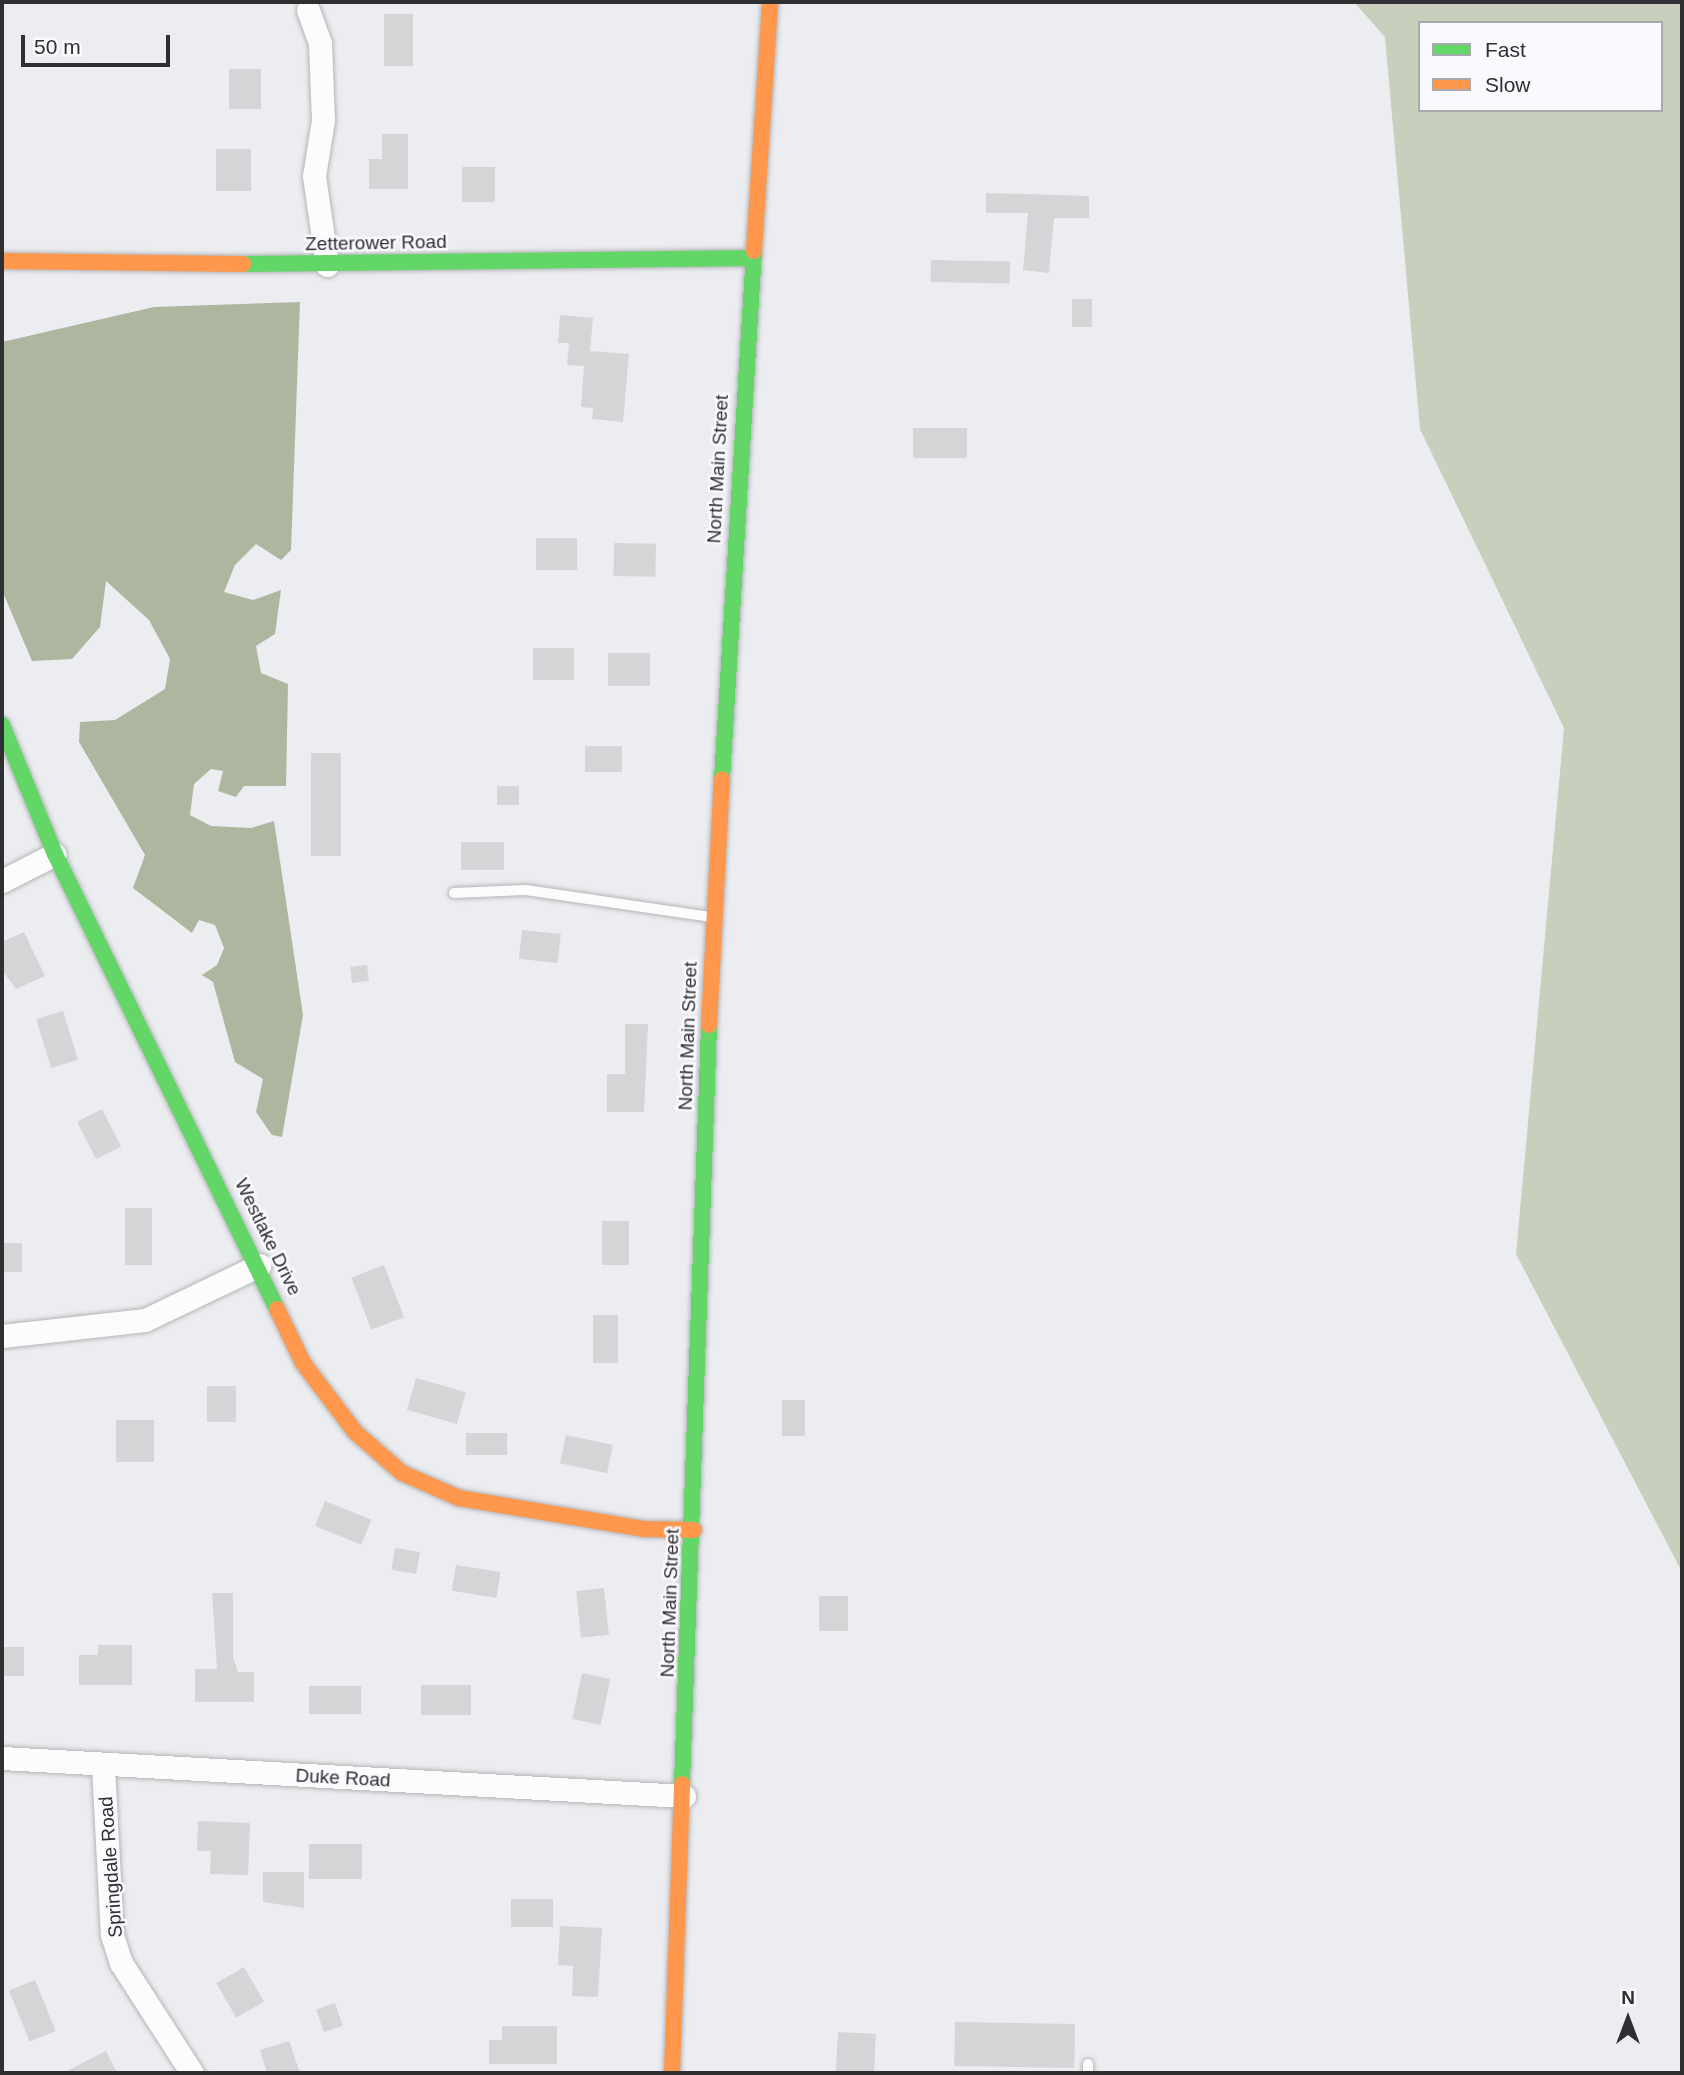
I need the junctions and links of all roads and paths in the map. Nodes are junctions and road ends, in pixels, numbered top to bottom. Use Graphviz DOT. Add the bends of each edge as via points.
graph roads {
  1 [pos="770,2"];
  2 [pos="308,10"];
  3 [pos="752,258"];
  4 [pos="2,261"];
  5 [pos="327,265"];
  6 [pos="2,725"];
  7 [pos="55,854"];
  8 [pos="2,881"];
  9 [pos="454,893"];
  10 [pos="713,918"];
  11 [pos="260,1265"];
  12 [pos="2,1336"];
  13 [pos="694,1530"];
  14 [pos="2,1758"];
  15 [pos="103,1766"];
  16 [pos="684,1796"];
  17 [pos="192,2073"];
  18 [pos="672,2073"];
  1 -- 3 [label="street, North Main Street"];
  2 -- 5 [label="street" via="320,43 323,120 314,176"];
  3 -- 5 [label="street, Zetterower Road"];
  3 -- 10 [label="street, North Main Street"];
  4 -- 5 [label="street, Zetterower Road"];
  6 -- 7 [label="street, Westlake Drive"];
  7 -- 8 [label="street"];
  7 -- 11 [label="street, Westlake Drive"];
  9 -- 10 [label="lane" via="526,890"];
  10 -- 13 [label="street, North Main Street"];
  11 -- 12 [label="street" via="145,1321"];
  11 -- 13 [label="street, Westlake Drive" via="317,1387 402,1473 459,1498 644,1529"];
  13 -- 16 [label="street, North Main Street"];
  14 -- 15 [label="street, Duke Road"];
  15 -- 16 [label="street, Duke Road"];
  15 -- 17 [label="street, Springdale Road" via="112,1935 121,1963"];
  16 -- 18 [label="street, North Main Street"];
}
